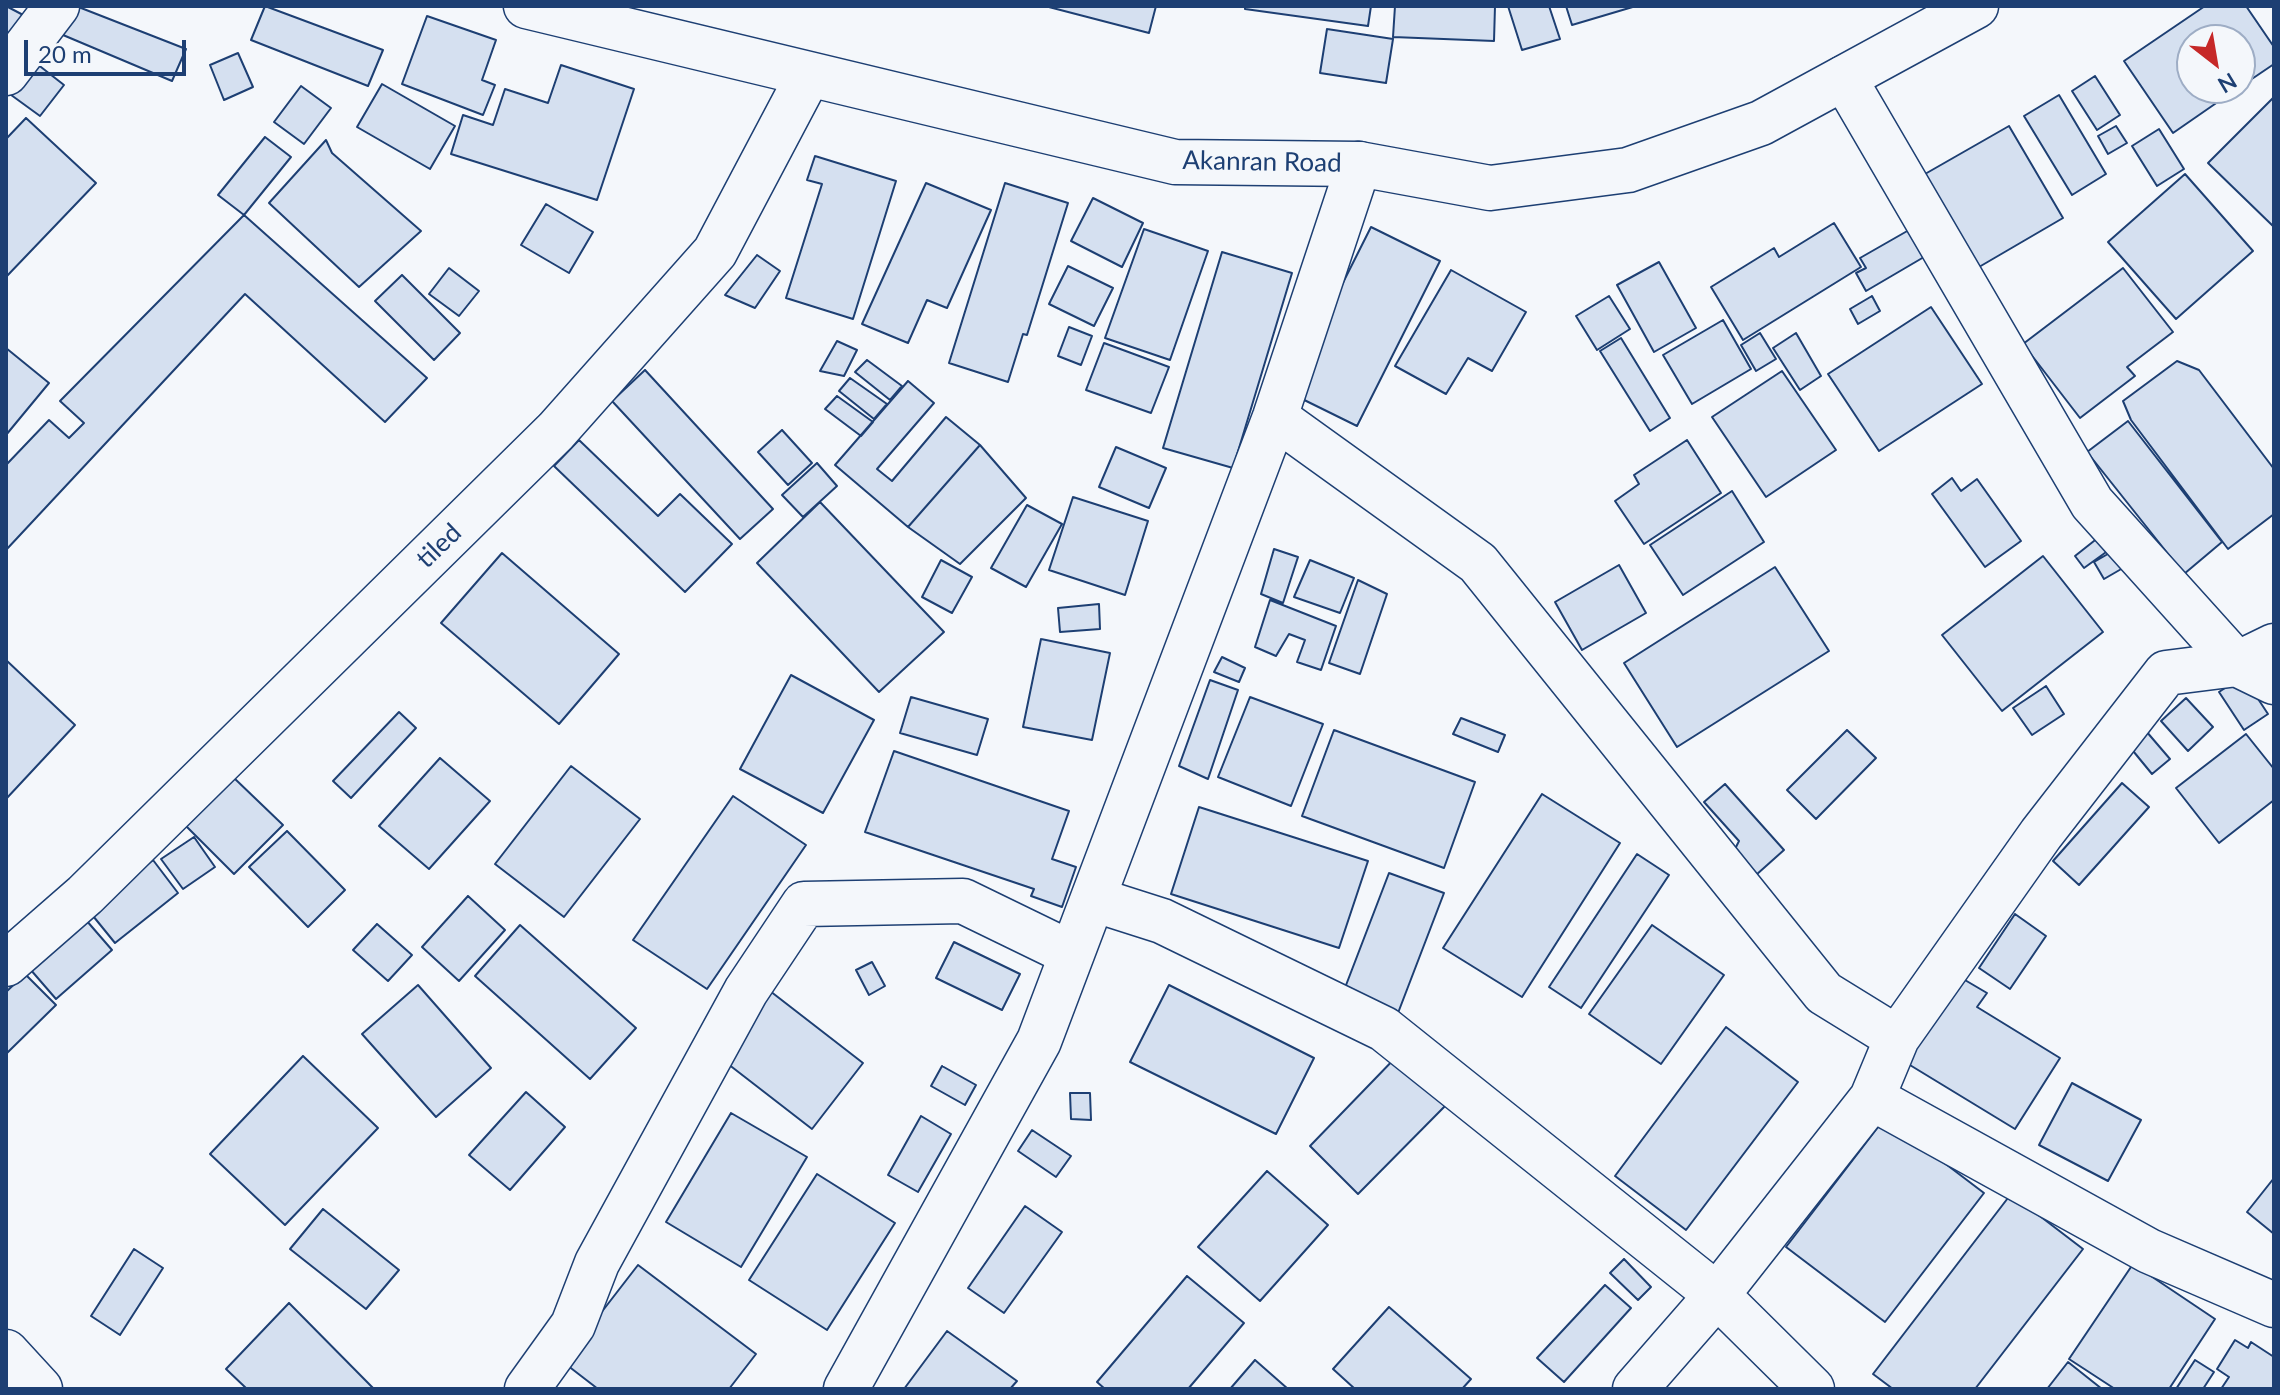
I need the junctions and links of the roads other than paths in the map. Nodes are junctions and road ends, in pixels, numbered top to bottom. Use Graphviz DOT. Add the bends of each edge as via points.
graph roads {
  1 [pos="57,6"];
  2 [pos="526,6"];
  3 [pos="1976,6"];
  4 [pos="6,73"];
  5 [pos="808,76"];
  6 [pos="1844,78"];
  7 [pos="1359,164"];
  8 [pos="1275,417"];
  9 [pos="2262,664"];
  10 [pos="1093,899"];
  11 [pos="1072,954"];
  12 [pos="6,964"];
  13 [pos="1897,1038"];
  14 [pos="1872,1098"];
  15 [pos="1717,1295"];
  16 [pos="2274,1305"];
  17 [pos="6,1352"];
  18 [pos="40,1389"];
  19 [pos="527,1389"];
  20 [pos="846,1389"];
  21 [pos="1635,1389"];
  22 [pos="1812,1389"];
  1 -- 4 [label="street"];
  2 -- 5 [label="street, Akanran Road"];
  3 -- 6 [label="street, Akanran Road"];
  5 -- 7 [label="street, Akanran Road" via="1175,162"];
  5 -- 12 [label="street, tiled" via="715,252 556,431 85,895"];
  6 -- 7 [label="street, Akanran Road" via="1761,123 1628,170 1490,188"];
  6 -- 9 [label="street" via="2092,503"];
  7 -- 8 [label="street"];
  8 -- 10 [label="street"];
  8 -- 13 [label="street" via="1478,563 1824,993"];
  9 -- 13 [label="street" via="2166,673 2041,834"];
  10 -- 11 [label="street"];
  10 -- 15 [label="street" via="1162,921 1384,1029"];
  11 -- 19 [label="street" via="963,901 804,904 746,991 597,1263 573,1325"];
  11 -- 20 [label="street" via="1039,1041"];
  13 -- 14 [label="street"];
  14 -- 15 [label="street"];
  14 -- 16 [label="street" via="2149,1251"];
  15 -- 21 [label="street"];
  15 -- 22 [label="street"];
  17 -- 18 [label="street"];
}
